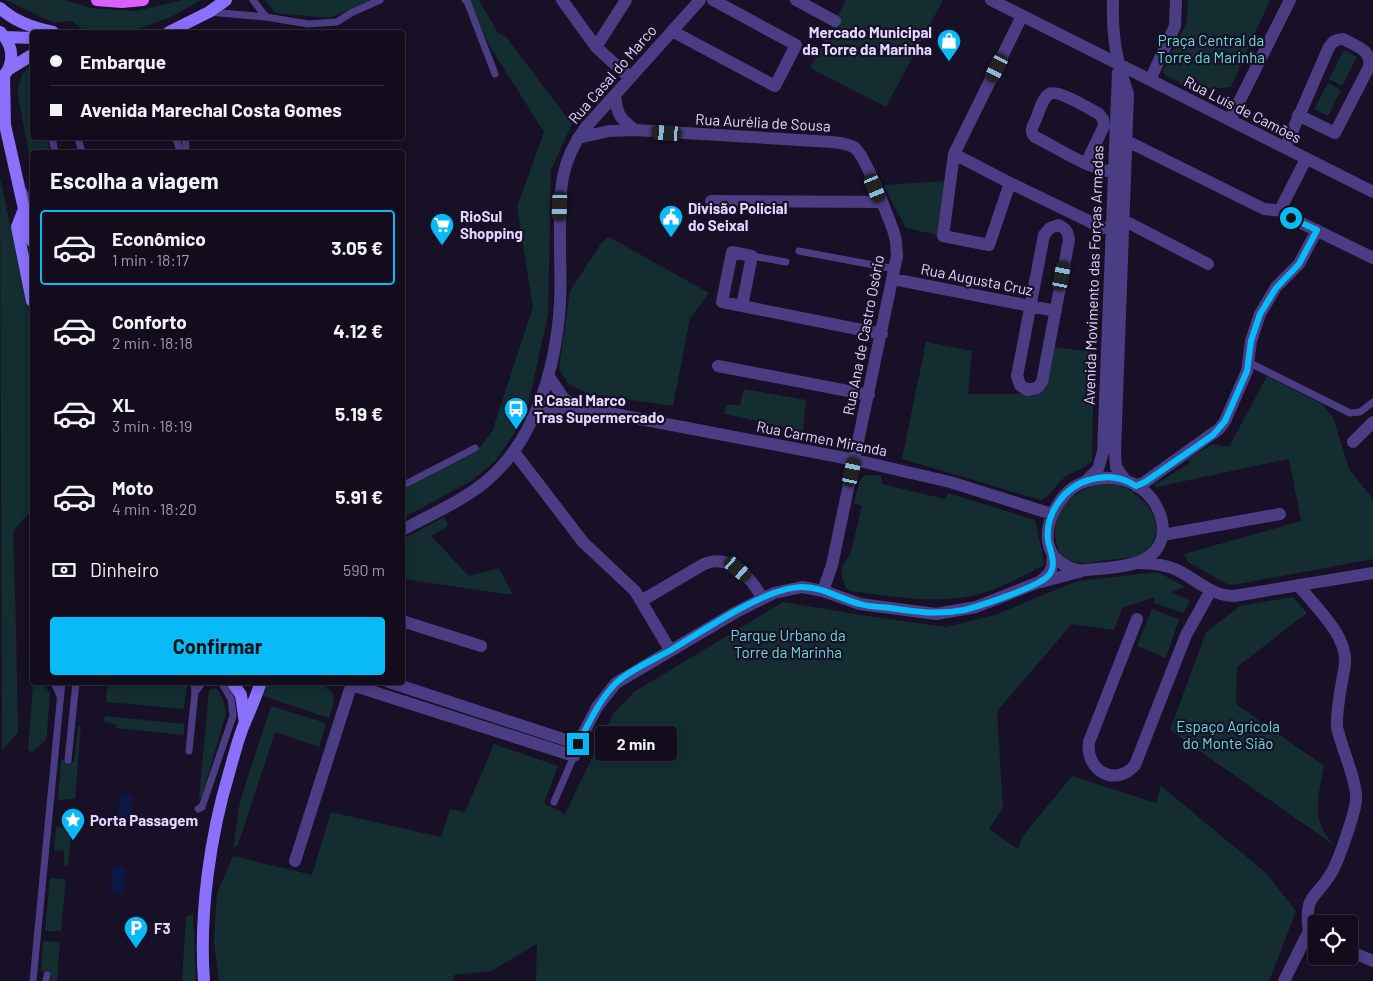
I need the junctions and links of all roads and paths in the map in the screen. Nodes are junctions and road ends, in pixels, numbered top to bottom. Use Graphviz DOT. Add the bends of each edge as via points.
graph roads {
  1 [pos="97,0"];
  2 [pos="143,0"];
  3 [pos="226,0"];
  4 [pos="253,0"];
  5 [pos="380,0"];
  6 [pos="465,0"];
  7 [pos="626,0"];
  8 [pos="700,0"];
  9 [pos="713,0"];
  10 [pos="796,0"];
  11 [pos="991,0"];
  12 [pos="1113,0"];
  13 [pos="1176,0"];
  14 [pos="1290,0"];
  15 [pos="563,1"];
  16 [pos="0,8"];
  17 [pos="209,12"];
  18 [pos="1022,16"];
  19 [pos="266,17"];
  20 [pos="835,20"];
  21 [pos="182,29"];
  22 [pos="44,30"];
  23 [pos="672,31"];
  24 [pos="3,35"];
  25 [pos="30,38"];
  26 [pos="596,47"];
  27 [pos="30,56"];
  28 [pos="1118,64"];
  29 [pos="4,74"];
  30 [pos="495,74"];
  31 [pos="630,78"];
  32 [pos="1150,80"];
  33 [pos="615,95"];
  34 [pos="1298,115"];
  35 [pos="1230,120"];
  36 [pos="3,121"];
  37 [pos="635,130"];
  38 [pos="578,138"];
  39 [pos="1127,141"];
  40 [pos="1285,148"];
  41 [pos="857,150"];
  42 [pos="954,154"];
  43 [pos="1306,159"];
  44 [pos="1086,163"];
  45 [pos="1119,173"];
  46 [pos="1010,183"];
  47 [pos="1373,192"];
  48 [pos="711,201"];
  49 [pos="882,202"];
  50 [pos="1284,211"];
  51 [pos="29,223"];
  52 [pos="1117,225"];
  53 [pos="1317,230"];
  54 [pos="799,251"];
  55 [pos="752,256"];
  56 [pos="1373,258"];
  57 [pos="786,262"];
  58 [pos="1208,264"];
  59 [pos="30,269"];
  60 [pos="894,274"];
  61 [pos="742,306"];
  62 [pos="1031,306"];
  63 [pos="1056,311"];
  64 [pos="882,334"];
  65 [pos="1248,362"];
  66 [pos="718,366"];
  67 [pos="548,375"];
  68 [pos="869,395"];
  69 [pos="1111,399"];
  70 [pos="1373,402"];
  71 [pos="583,408"];
  72 [pos="532,419"];
  73 [pos="1373,422"];
  74 [pos="1353,442"];
  75 [pos="475,448"];
  76 [pos="514,452"];
  77 [pos="855,460"];
  78 [pos="1086,481"];
  79 [pos="1131,483"];
  80 [pos="405,484"];
  81 [pos="1052,514"];
  82 [pos="1280,514"];
  83 [pos="405,528"];
  84 [pos="1162,537"];
  85 [pos="1052,552"];
  86 [pos="1134,563"];
  87 [pos="1085,570"];
  88 [pos="1178,570"];
  89 [pos="1370,574"];
  90 [pos="1039,582"];
  91 [pos="1298,586"];
  92 [pos="1210,590"];
  93 [pos="823,591"];
  94 [pos="762,598"];
  95 [pos="641,600"];
  96 [pos="1137,619"];
  97 [pos="405,622"];
  98 [pos="481,646"];
  99 [pos="670,650"];
  100 [pos="55,685"];
  101 [pos="62,685"];
  102 [pos="76,685"];
  103 [pos="194,685"];
  104 [pos="201,685"];
  105 [pos="224,685"];
  106 [pos="234,685"];
  107 [pos="260,685"];
  108 [pos="351,685"];
  109 [pos="354,685"];
  110 [pos="397,685"];
  111 [pos="195,692"];
  112 [pos="61,697"];
  113 [pos="245,722"];
  114 [pos="576,750"];
  115 [pos="189,751"];
  116 [pos="68,760"];
  117 [pos="554,802"];
  118 [pos="198,809"];
  119 [pos="295,862"];
  120 [pos="1308,920"];
  121 [pos="1308,941"];
  122 [pos="1358,955"];
  123 [pos="1373,961"];
  124 [pos="33,981"];
  125 [pos="204,981"];
  126 [pos="1284,981"];
  1 -- 2 [label="main road"];
  3 -- 17 [label="main road"];
  4 -- 19 [label="lane"];
  5 -- 19 [label="lane" via="337,22 308,24"];
  6 -- 30 [label="lane"];
  7 -- 26 [label="street"];
  8 -- 23 [label="street, Rua Casal do Marco"];
  9 -- 23 [label="street" via="796,45 775,86"];
  10 -- 20 [label="street"];
  11 -- 18 [label="street, Rua Luís de Camões"];
  12 -- 28 [label="street, Avenida Movimento das Forças Armadas" via="1112,28"];
  13 -- 32 [label="street" via="1175,26"];
  14 -- 35 [label="street"];
  15 -- 26 [label="street"];
  16 -- 22 [label="main road" via="22,22"];
  17 -- 19 [label="lane"];
  17 -- 21 [label="main road"];
  18 -- 28 [label="street, Rua Luís de Camões"];
  18 -- 42 [label="street"];
  23 -- 31 [label="street, Rua Casal do Marco"];
  24 -- 25 [label="main road"];
  24 -- 29 [label="main road" via="11,47 12,58"];
  26 -- 31 [label="street"];
  27 -- 29 [label="main road"];
  28 -- 32 [label="street, Rua Luís de Camões"];
  28 -- 39 [label="street, Avenida Movimento das Forças Armadas" via="1128,94"];
  28 -- 45 [label="street, Avenida Movimento das Forças Armadas"];
  29 -- 36 [label="main road"];
  31 -- 33 [label="street, Rua Casal do Marco"];
  32 -- 35 [label="street, Rua Luís de Camões"];
  33 -- 37 [label="street" via="619,115"];
  33 -- 38 [label="street, Rua Casal do Marco"];
  34 -- 34 [label="street" via="1335,133 1369,67 1367,53 1343,40 1331,43"];
  34 -- 40 [label="street"];
  35 -- 40 [label="street, Rua Luís de Camões"];
  36 -- 51 [label="main road"];
  37 -- 38 [label="street, Rua Aurélia de Sousa" via="609,131"];
  37 -- 41 [label="street, Rua Aurélia de Sousa" via="832,142"];
  38 -- 67 [label="street, Rua Casal do Marco" via="562,176 560,301"];
  39 -- 45 [label="street, Avenida Movimento das Forças Armadas"];
  39 -- 50 [label="street" via="1264,209"];
  40 -- 43 [label="street, Rua Luís de Camões"];
  41 -- 49 [label="street, Rua Ana de Castro Osório"];
  42 -- 46 [label="street"];
  42 -- 46 [label="street" via="943,236 988,244"];
  43 -- 47 [label="street, Rua Luís de Camões"];
  43 -- 50 [label="street" via="1284,204"];
  44 -- 44 [label="street" via="1104,126 1104,119 1058,93 1050,93 1038,113 1032,134"];
  44 -- 45 [label="street" via="1100,170"];
  45 -- 52 [label="street, Avenida Movimento das Forças Armadas"];
  46 -- 52 [label="street" via="1103,228"];
  48 -- 49 [label="street"];
  49 -- 60 [label="street, Rua Ana de Castro Osório" via="896,241"];
  50 -- 53 [label="street" via="1291,218"];
  51 -- 59 [label="main road"];
  52 -- 58 [label="street" via="1129,223"];
  52 -- 69 [label="street, Avenida Movimento das Forças Armadas"];
  53 -- 56 [label="street"];
  53 -- 65 [label="street" via="1299,264 1276,288 1260,314"];
  54 -- 60 [label="lane"];
  55 -- 57 [label="lane"];
  55 -- 61 [label="street"];
  55 -- 61 [label="street" via="732,252 722,302"];
  60 -- 62 [label="street, Rua Augusta Cruz"];
  60 -- 64 [label="street, Rua Ana de Castro Osório"];
  61 -- 64 [label="street"];
  62 -- 63 [label="street, Rua Augusta Cruz"];
  62 -- 63 [label="street" via="1017,376 1020,385 1027,390 1037,388 1042,382"];
  62 -- 63 [label="street" via="1044,235 1058,225 1065,229 1069,240"];
  64 -- 68 [label="street, Rua Ana de Castro Osório"];
  65 -- 70 [label="lane" via="1350,414 1360,412"];
  65 -- 79 [label="street" via="1242,384 1219,429 1145,482"];
  66 -- 68 [label="street"];
  67 -- 71 [label="street, Rua Carmen Miranda" via="564,399"];
  67 -- 72 [label="street, Rua Casal do Marco"];
  68 -- 77 [label="street, Rua Ana de Castro Osório"];
  69 -- 78 [label="street, Avenida Movimento das Forças Armadas" via="1102,458 1098,469"];
  69 -- 79 [label="street, Avenida Movimento das Forças Armadas" via="1115,461 1119,472"];
  71 -- 72 [label="street, Rua Carmen Miranda" via="560,407"];
  71 -- 77 [label="street, Rua Carmen Miranda"];
  72 -- 76 [label="street, Rua Casal do Marco"];
  73 -- 74 [label="street"];
  75 -- 80 [label="lane"];
  76 -- 83 [label="street, Rua Casal do Marco" via="471,492"];
  76 -- 95 [label="street" via="583,542 631,586"];
  77 -- 81 [label="street, Rua Carmen Miranda" via="950,482"];
  77 -- 93 [label="street, Rua Ana de Castro Osório" via="832,565"];
  78 -- 79 [label="street" via="1108,477"];
  78 -- 81 [label="street" via="1066,493"];
  79 -- 84 [label="street" via="1148,494 1157,507 1162,518"];
  81 -- 85 [label="street" via="1048,534"];
  82 -- 84 [label="street"];
  84 -- 86 [label="street" via="1152,555"];
  84 -- 88 [label="street" via="1169,558"];
  85 -- 87 [label="street" via="1066,566"];
  85 -- 90 [label="street" via="1051,572"];
  86 -- 87 [label="street"];
  86 -- 88 [label="street" via="1158,564"];
  87 -- 90 [label="street"];
  88 -- 92 [label="street"];
  89 -- 91 [label="street"];
  90 -- 93 [label="street" via="976,607 936,614 860,604"];
  91 -- 92 [label="street" via="1234,596"];
  91 -- 120 [label="street" via="1334,629 1343,645 1345,663 1337,727 1356,794 1334,868 1309,902"];
  92 -- 96 [label="street" via="1186,635 1135,765 1126,774 1112,776 1103,774 1091,761 1089,742"];
  93 -- 94 [label="street" via="802,587"];
  94 -- 95 [label="street" via="754,584 738,569 726,562 714,561"];
  94 -- 99 [label="street"];
  95 -- 99 [label="street"];
  97 -- 98 [label="street"];
  99 -- 114 [label="street" via="616,683 597,707"];
  100 -- 112 [label="lane"];
  101 -- 112 [label="lane"];
  102 -- 116 [label="lane"];
  103 -- 111 [label="lane"];
  104 -- 111 [label="lane"];
  105 -- 118 [label="lane" via="231,699 233,716 202,808"];
  106 -- 113 [label="main road" via="241,695"];
  107 -- 113 [label="main road"];
  108 -- 119 [label="street"];
  109 -- 114 [label="street"];
  110 -- 114 [label="street"];
  111 -- 115 [label="lane"];
  112 -- 124 [label="lane"];
  113 -- 125 [label="main road" via="217,819 204,912"];
  114 -- 117 [label="lane"];
  121 -- 126 [label="street"];
  122 -- 123 [label="street"];
}
